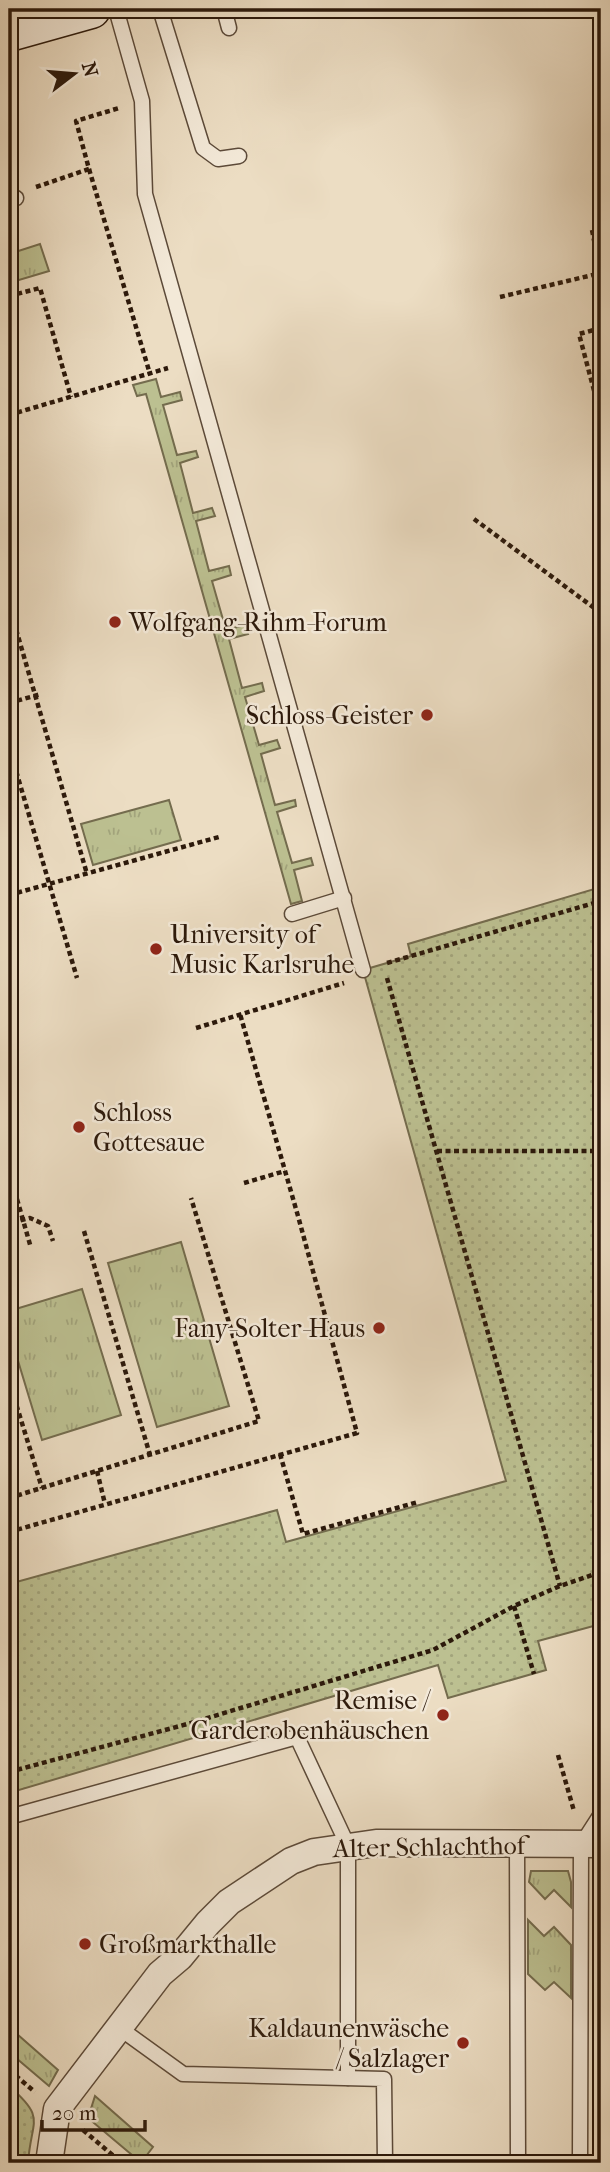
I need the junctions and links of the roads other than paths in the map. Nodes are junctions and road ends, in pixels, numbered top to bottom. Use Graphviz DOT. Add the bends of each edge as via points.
graph roads {
  1 [pos="92,9"];
  2 [pos="116,9"];
  3 [pos="159,9"];
  4 [pos="224,9"];
  5 [pos="229,28"];
  6 [pos="9,32"];
  7 [pos="239,156"];
  8 [pos="344,898"];
  9 [pos="292,914"];
  10 [pos="363,970"];
  11 [pos="601,1814"];
  12 [pos="9,1817"];
  13 [pos="591,1844"];
  14 [pos="517,1845"];
  15 [pos="348,1846"];
  16 [pos="118,2026"];
  17 [pos="348,2078"];
  18 [pos="49,2163"];
  19 [pos="385,2163"];
  20 [pos="518,2163"];
  21 [pos="580,2163"];
  1 -- 6 [label="main road"];
  2 -- 8 [label="lane" via="142,101 145,194"];
  3 -- 7 [label="lane" via="203,148 218,159"];
  4 -- 5 [label="lane"];
  8 -- 9 [label="lane"];
  8 -- 10 [label="lane"];
  11 -- 13 [label="lane"];
  12 -- 15 [label="lane" via="298,1737"];
  13 -- 14 [label="street, Alter Schlachthof"];
  13 -- 21 [label="lane"];
  14 -- 15 [label="street, Alter Schlachthof"];
  14 -- 20 [label="lane"];
  15 -- 16 [label="street, Alter Schlachthof" via="291,1861 229,1902"];
  15 -- 17 [label="lane"];
  16 -- 17 [label="lane" via="183,2074"];
  16 -- 18 [label="street, Alter Schlachthof" via="57,2109"];
  17 -- 19 [label="lane" via="384,2079"];
}
